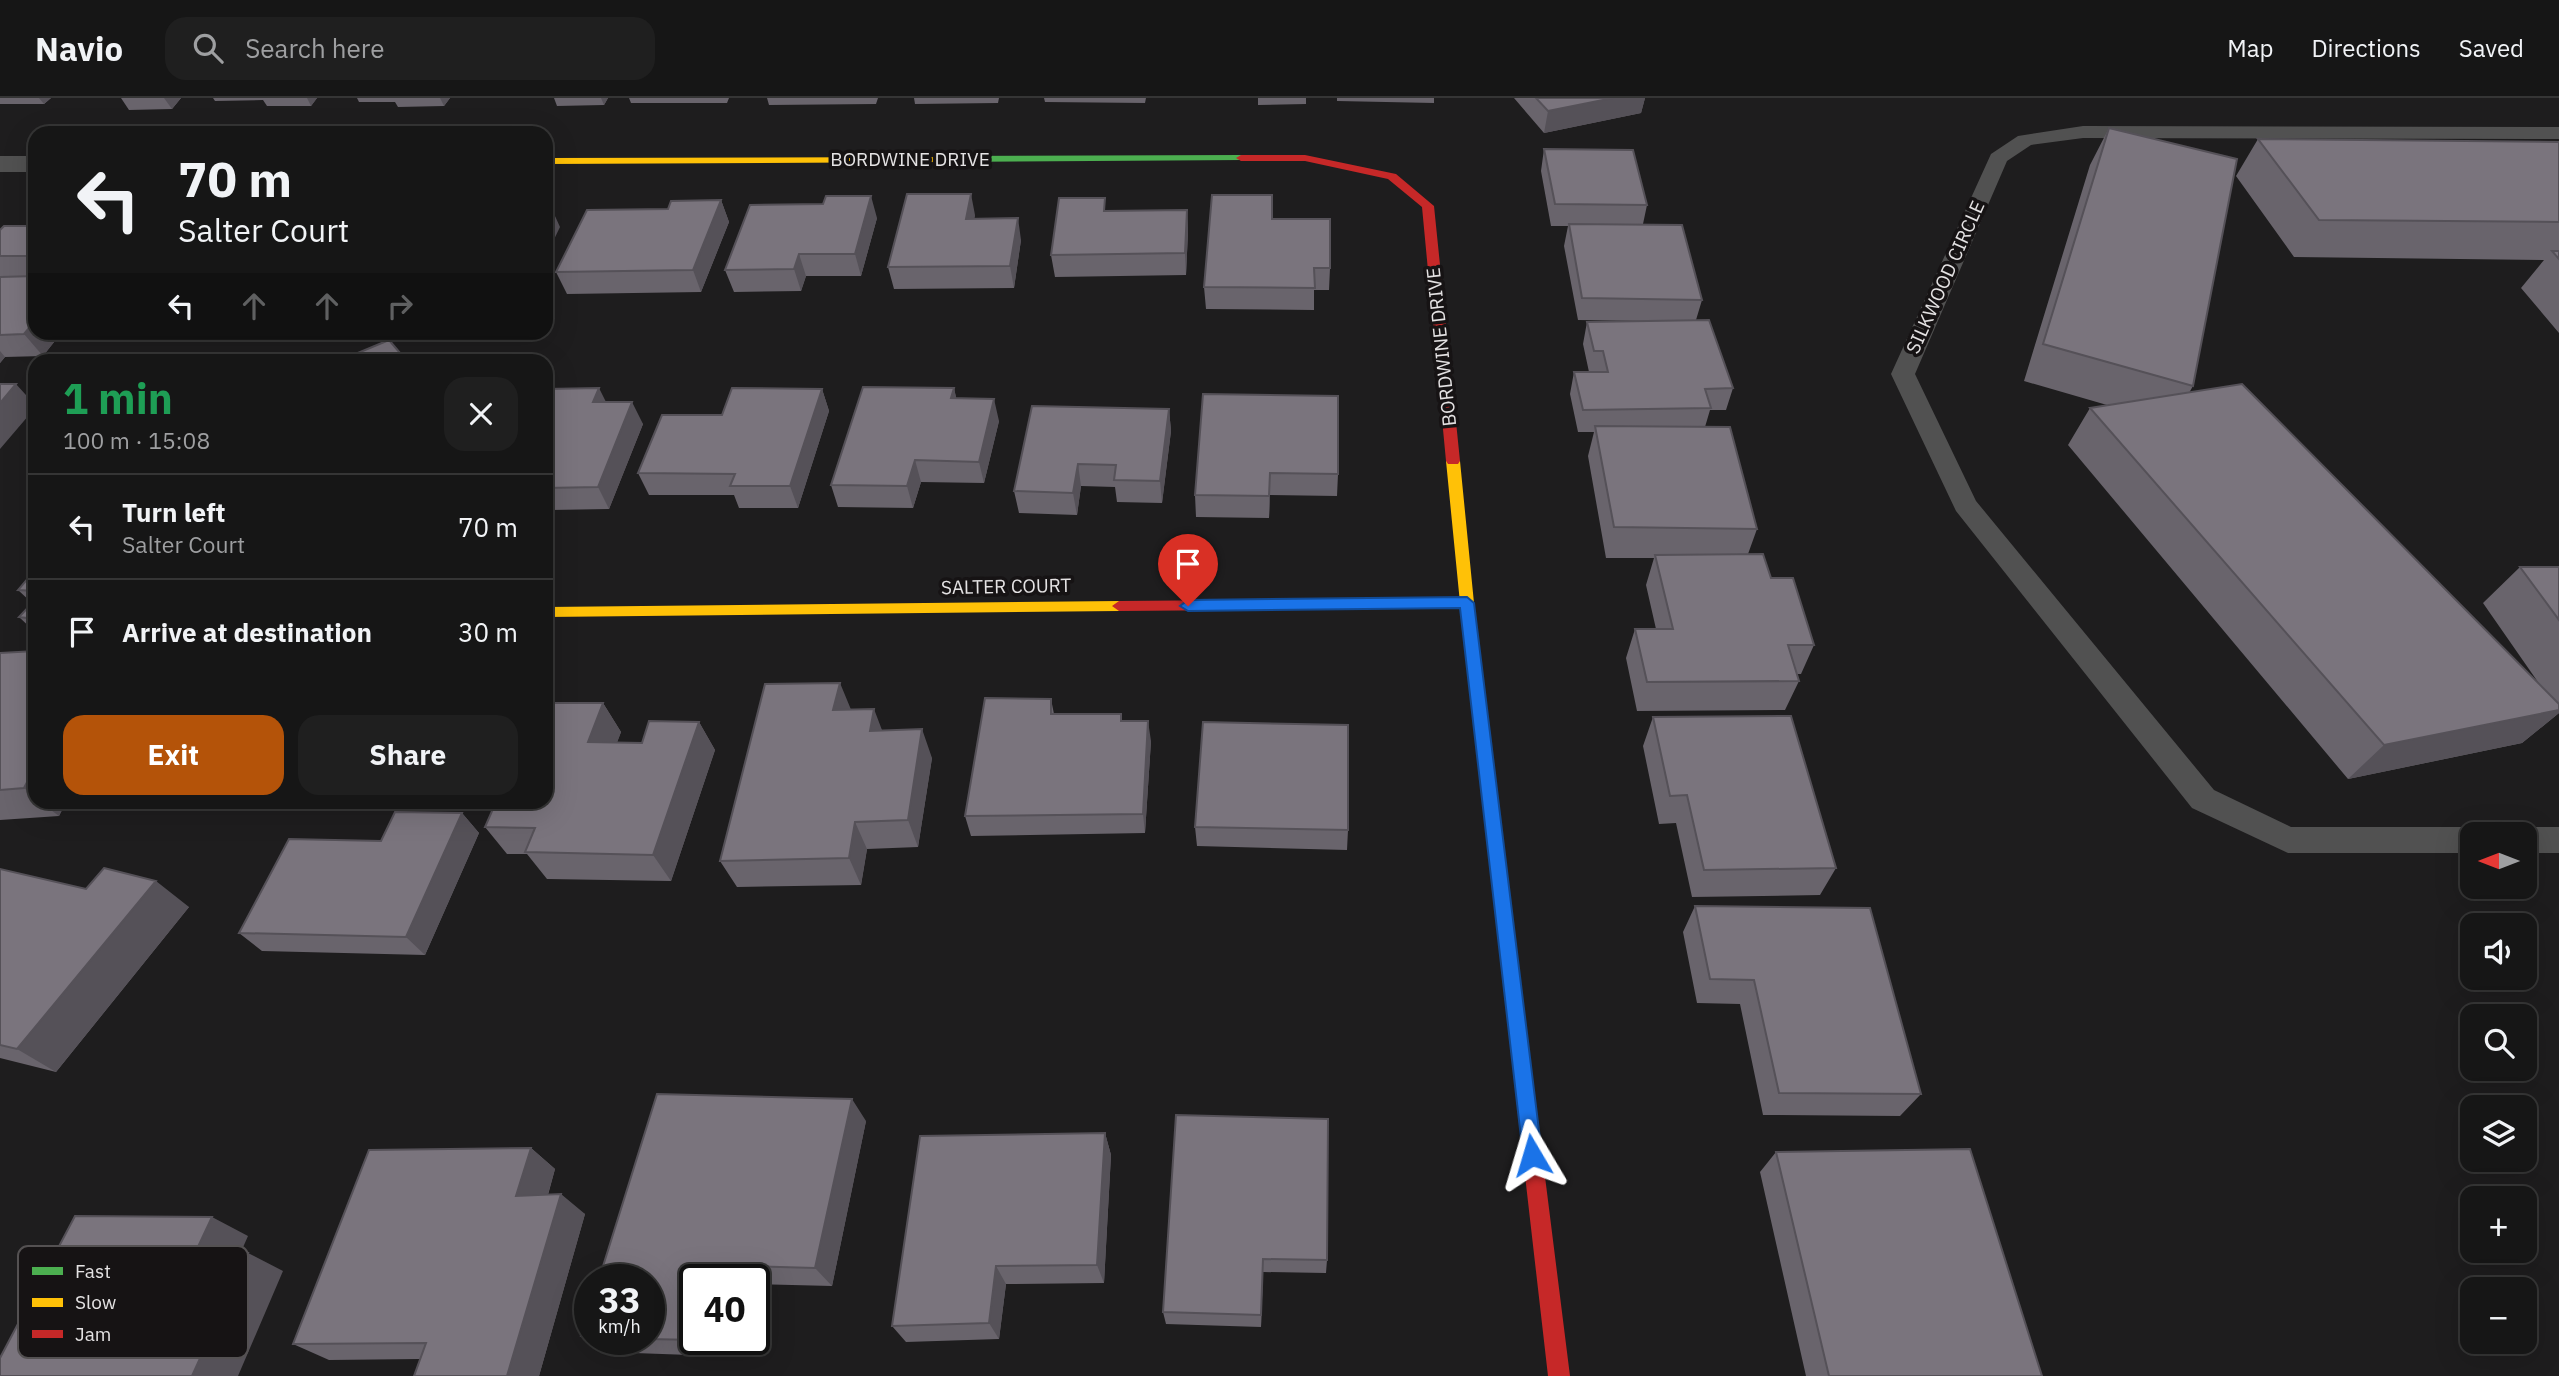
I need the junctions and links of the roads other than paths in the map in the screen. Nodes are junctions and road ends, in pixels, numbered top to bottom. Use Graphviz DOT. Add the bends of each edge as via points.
graph roads {
  1 [pos="2559,133"];
  2 [pos="553,161"];
  3 [pos="0,164"];
  4 [pos="28,164"];
  5 [pos="1467,603"];
  6 [pos="553,612"];
  7 [pos="2460,840"];
  8 [pos="2538,840"];
  9 [pos="2559,840"];
  10 [pos="1559,1376"];
  1 -- 7 [label="lane, SILKWOOD CIRCLE" via="2083,132 2025,140 1998,158 1903,374 1965,505 2203,799 2288,840"];
  2 -- 5 [label="street, BORDWINE DRIVE" via="1305,158 1392,176 1428,206"];
  3 -- 4 [label="street"];
  5 -- 6 [label="street, SALTER COURT"];
  5 -- 10 [label="street, BORDWINE DRIVE"];
  8 -- 9 [label="lane"];
}
